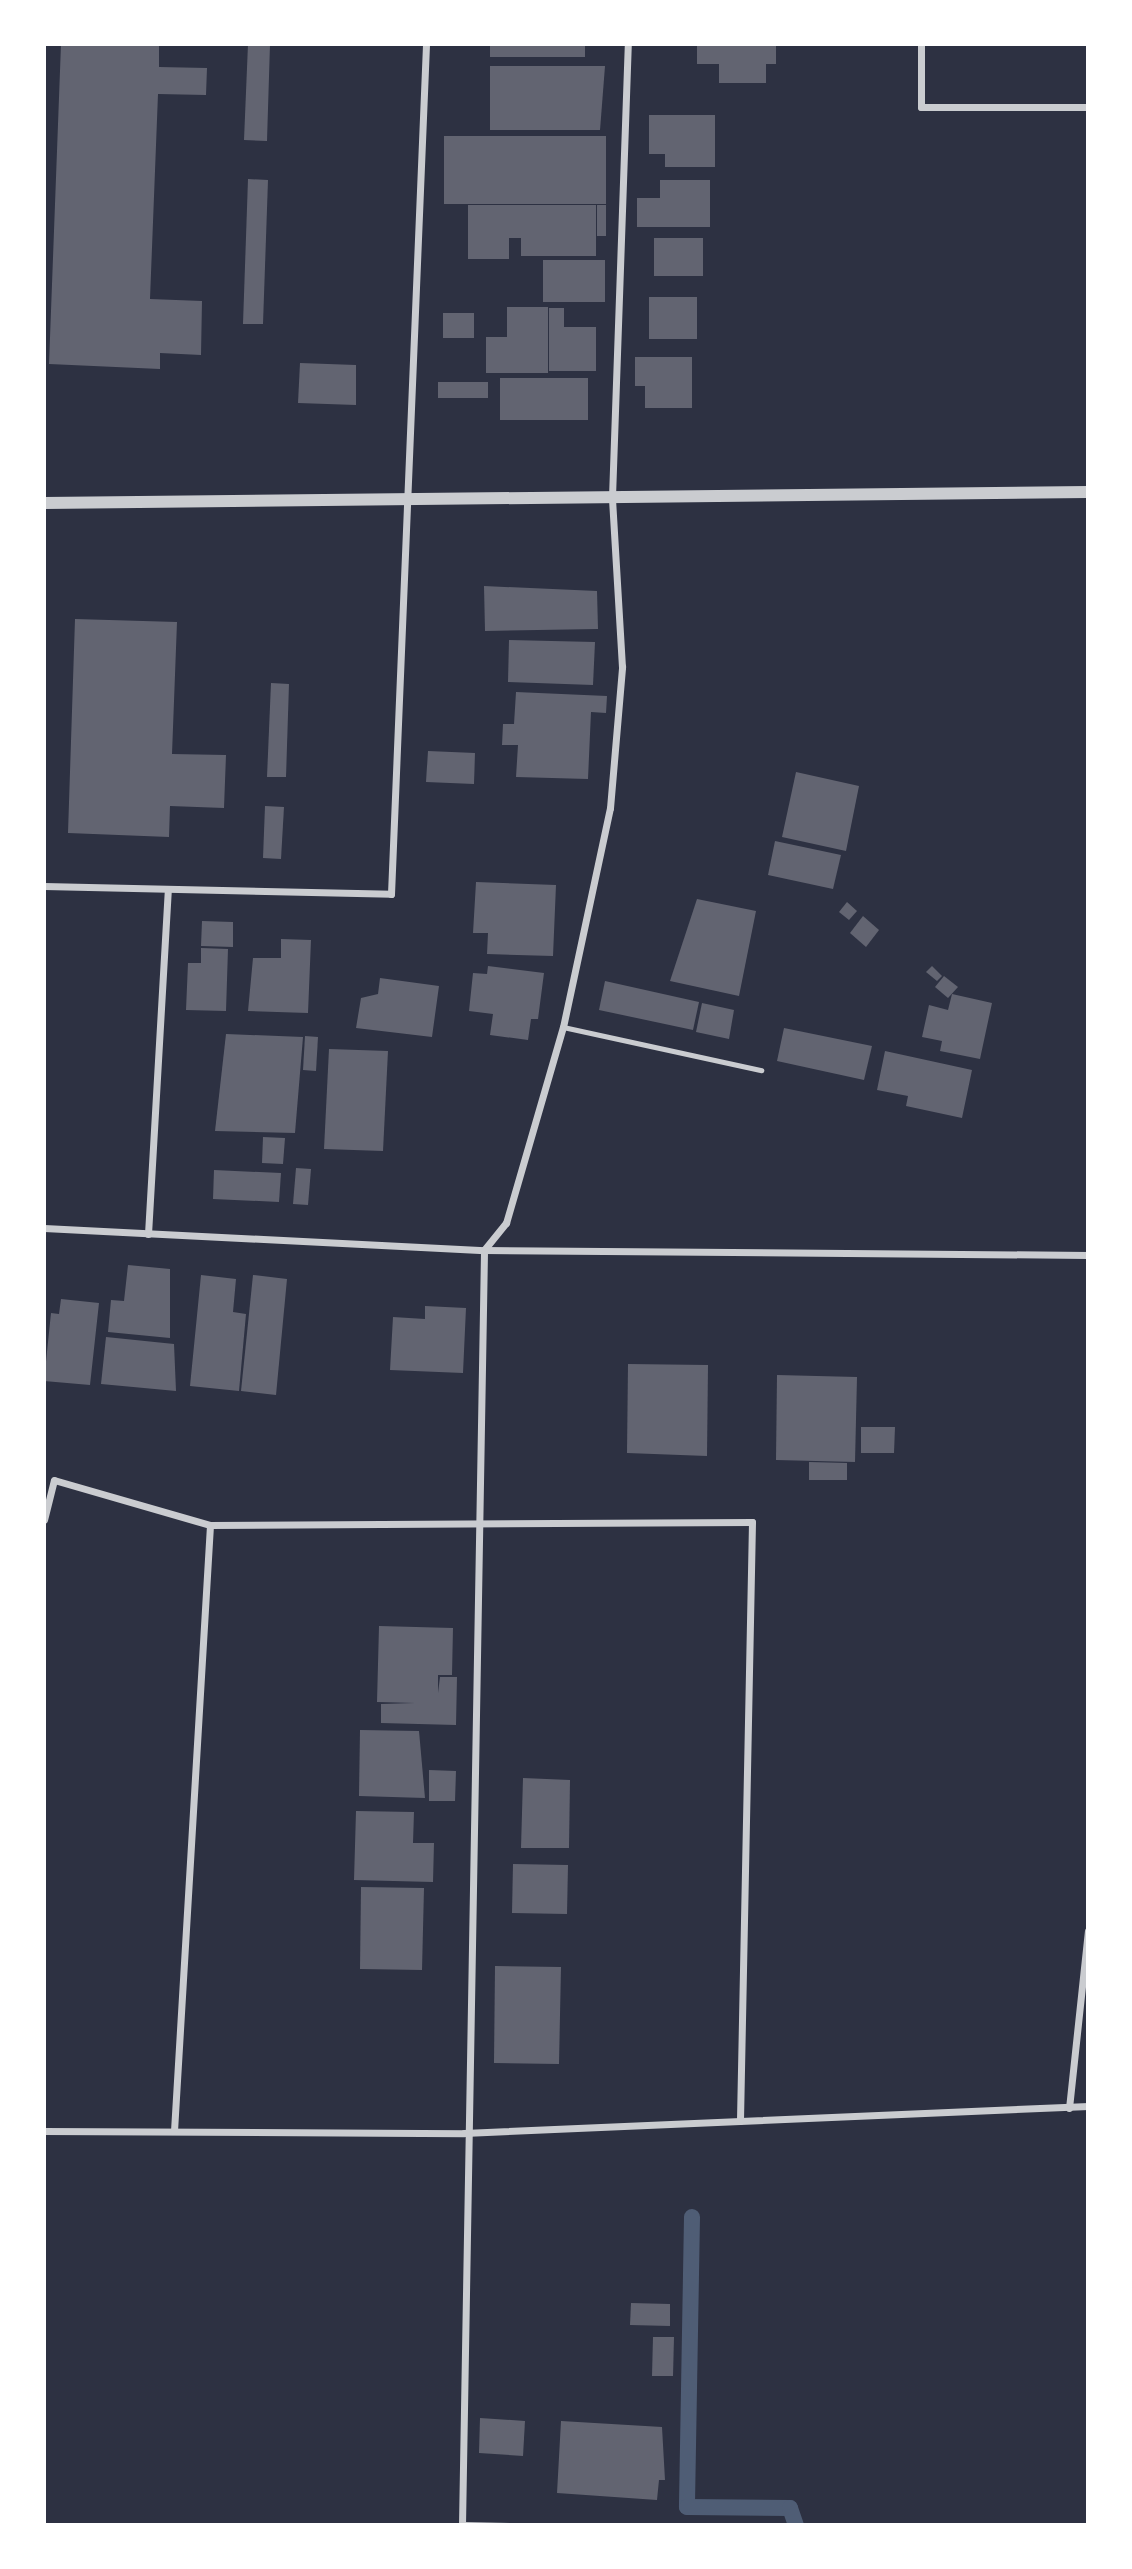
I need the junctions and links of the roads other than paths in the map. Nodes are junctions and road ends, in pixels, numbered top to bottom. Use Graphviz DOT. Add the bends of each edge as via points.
graph roads {
  1 [pos="426,44"];
  2 [pos="628,44"];
  3 [pos="921,44"];
  4 [pos="1088,107"];
  5 [pos="1088,492"];
  6 [pos="612,497"];
  7 [pos="405,499"];
  8 [pos="44,503"];
  9 [pos="44,886"];
  10 [pos="168,891"];
  11 [pos="563,1027"];
  12 [pos="761,1070"];
  13 [pos="44,1228"];
  14 [pos="148,1234"];
  15 [pos="484,1250"];
  16 [pos="1088,1255"];
  17 [pos="477,1519"];
  18 [pos="44,1520"];
  19 [pos="210,1525"];
  20 [pos="1088,1931"];
  21 [pos="1088,2106"];
  22 [pos="1069,2108"];
  23 [pos="740,2122"];
  24 [pos="44,2131"];
  25 [pos="174,2131"];
  26 [pos="464,2133"];
  27 [pos="463,2525"];
  28 [pos="511,2525"];
  1 -- 7 [label="street"];
  2 -- 6 [label="street"];
  3 -- 4 [label="street" via="920,107"];
  5 -- 6 [label="street"];
  6 -- 7 [label="street"];
  6 -- 11 [label="street" via="622,667 610,808"];
  7 -- 8 [label="street"];
  7 -- 10 [label="street" via="391,894"];
  9 -- 10 [label="street"];
  10 -- 14 [label="street"];
  11 -- 12 [label="lane"];
  11 -- 15 [label="street" via="506,1223"];
  13 -- 14 [label="street"];
  14 -- 15 [label="street"];
  15 -- 16 [label="street"];
  15 -- 17 [label="street"];
  17 -- 19 [label="street"];
  17 -- 23 [label="street" via="752,1522"];
  17 -- 26 [label="street"];
  18 -- 19 [label="street" via="54,1480"];
  19 -- 25 [label="street"];
  20 -- 22 [label="street"];
  21 -- 22 [label="street"];
  22 -- 23 [label="street"];
  23 -- 26 [label="street"];
  24 -- 25 [label="street"];
  25 -- 26 [label="street"];
  26 -- 27 [label="street"];
  27 -- 28 [label="lane"];
}
